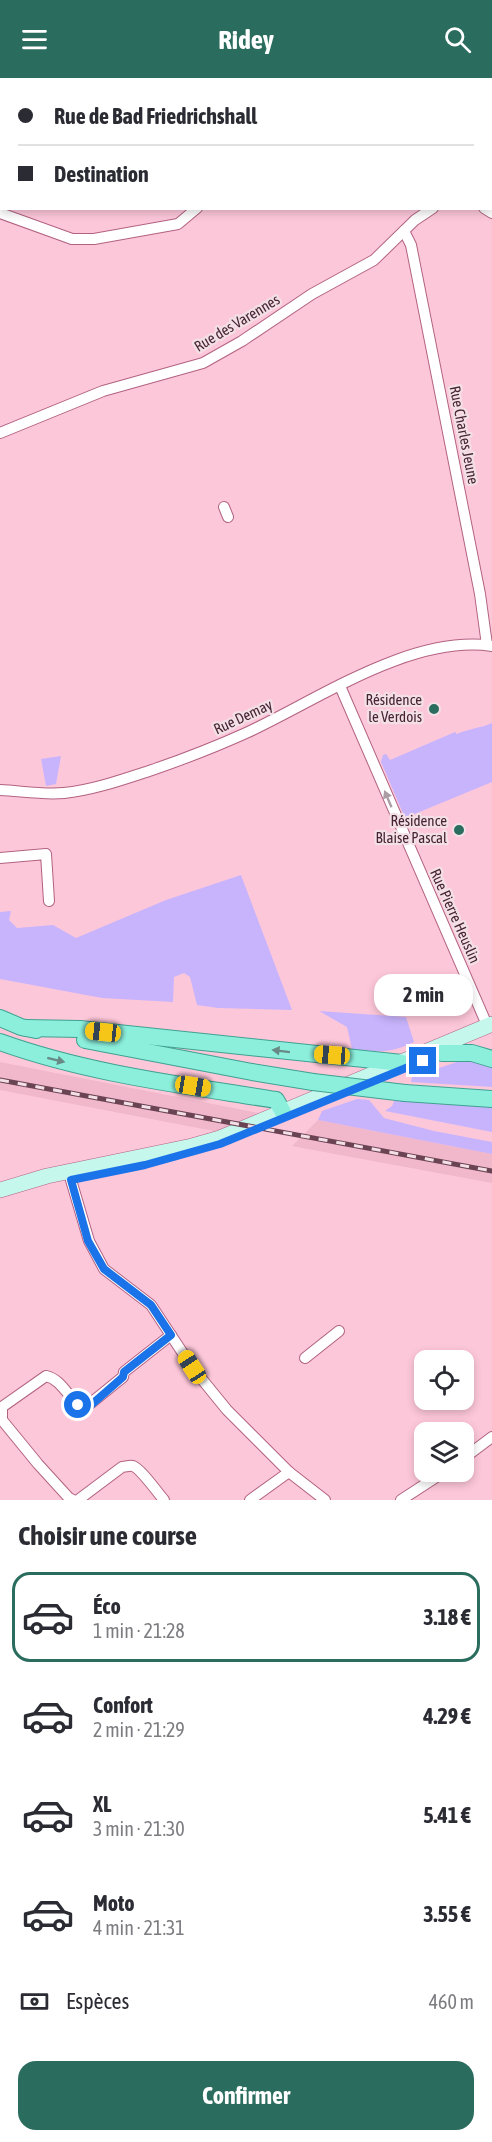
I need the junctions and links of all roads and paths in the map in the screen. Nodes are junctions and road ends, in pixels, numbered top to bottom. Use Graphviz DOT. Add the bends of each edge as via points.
graph roads {
  1 [pos="195,210"];
  2 [pos="430,210"];
  3 [pos="0,213"];
  4 [pos="404,231"];
  5 [pos="0,433"];
  6 [pos="490,646"];
  7 [pos="340,686"];
  8 [pos="0,790"];
  9 [pos="0,858"];
  10 [pos="49,901"];
  11 [pos="0,1018"];
  12 [pos="0,1026"];
  13 [pos="490,1027"];
  14 [pos="23,1028"];
  15 [pos="0,1042"];
  16 [pos="442,1053"];
  17 [pos="492,1059"];
  18 [pos="397,1064"];
  19 [pos="492,1099"];
  20 [pos="285,1114"];
  21 [pos="70,1176"];
  22 [pos="0,1191"];
  23 [pos="339,1331"];
  24 [pos="171,1335"];
  25 [pos="305,1358"];
  26 [pos="492,1437"];
  27 [pos="474,1450"];
  28 [pos="289,1472"];
  29 [pos="429,1482"];
  30 [pos="76,1500"];
  31 [pos="164,1500"];
  32 [pos="250,1500"];
  33 [pos="326,1500"];
  34 [pos="401,1500"];
  1 -- 3 [label="street" via="178,224 94,239 72,239"];
  2 -- 4 [label="street, Rue des Varennes"];
  4 -- 5 [label="street, Rue des Varennes" via="375,260 312,294 203,363 104,392"];
  4 -- 6 [label="street, Rue Charles Jeune" via="414,256"];
  6 -- 7 [label="street, Rue Demay" via="463,645 422,653 385,664"];
  7 -- 8 [label="street, Rue Demay" via="236,737 111,784 64,793"];
  13 -- 7 [label="street, Rue Pierre Heuslin, one-way"];
  9 -- 10 [label="street" via="46,854"];
  11 -- 14 [label="main road"];
  12 -- 14 [label="main road"];
  13 -- 16 [label="main road"];
  13 -- 18 [label="main road"];
  18 -- 14 [label="main road, one-way" via="80,1029"];
  14 -- 19 [label="main road, bridge" via="313,1082"];
  15 -- 20 [label="main road, one-way" via="110,1073 276,1100"];
  16 -- 17 [label="main road" via="472,1053"];
  16 -- 20 [label="main road"];
  18 -- 20 [label="main road"];
  20 -- 21 [label="main road" via="142,1161"];
  21 -- 22 [label="main road"];
  21 -- 24 [label="street" via="88,1241 104,1269 151,1305"];
  23 -- 25 [label="street"];
  24 -- 28 [label="street" via="227,1410"];
  24 -- 30 [label="street" via="124,1372 91,1405 78,1405 57,1381 46,1376 2,1407 2,1420 69,1498"];
  26 -- 27 [label="street"];
  28 -- 32 [label="street"];
  28 -- 33 [label="street"];
  29 -- 34 [label="street"];
  30 -- 31 [label="street" via="129,1466"];
}
